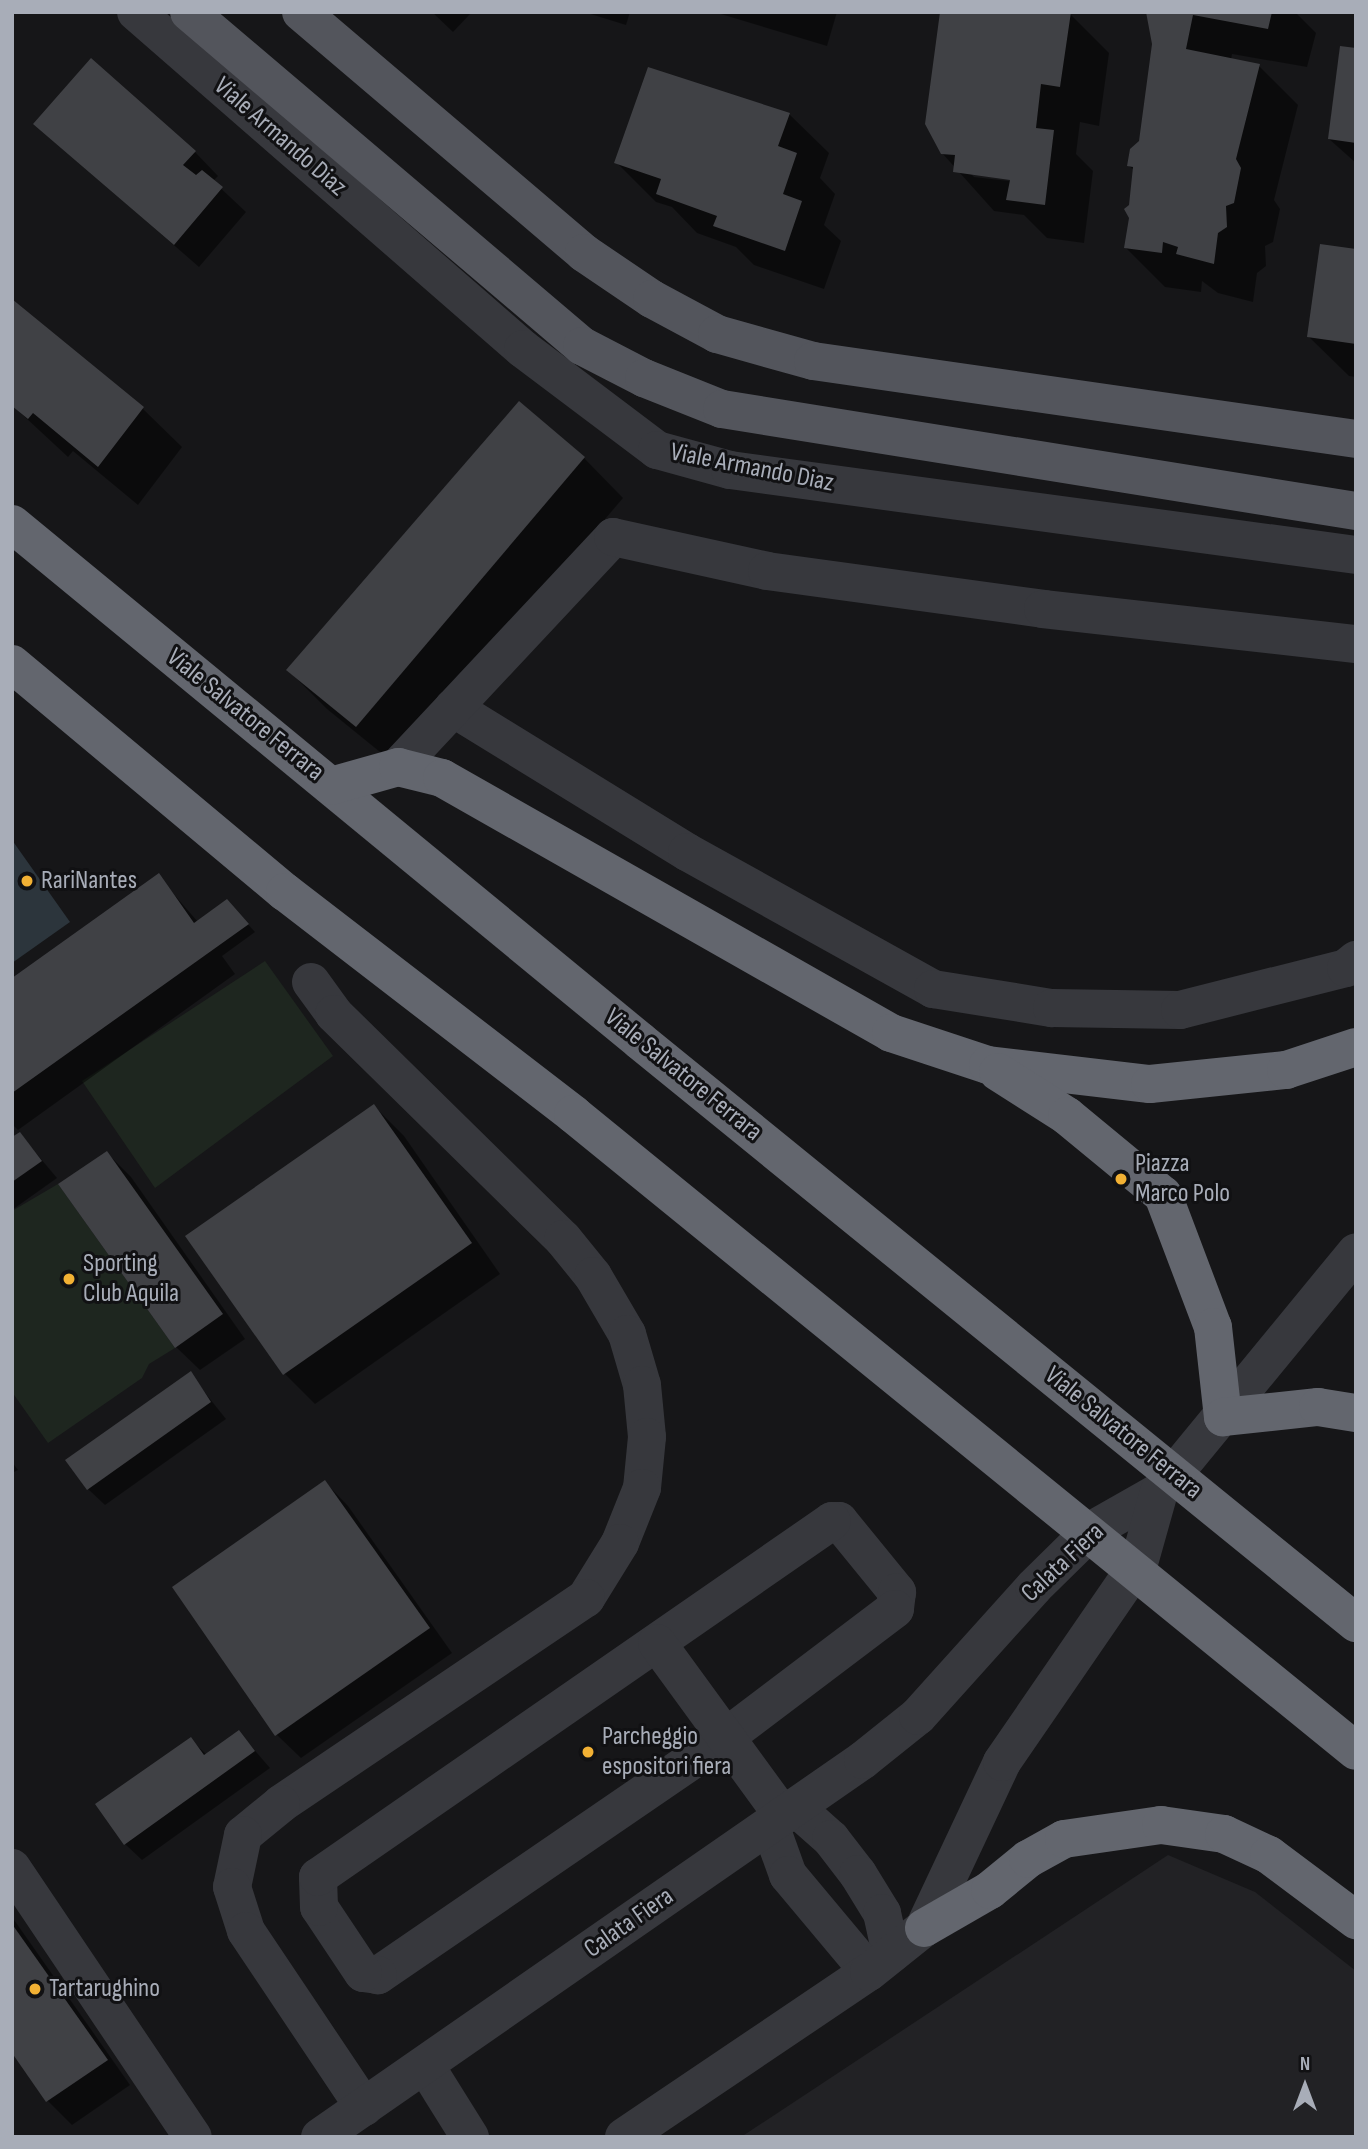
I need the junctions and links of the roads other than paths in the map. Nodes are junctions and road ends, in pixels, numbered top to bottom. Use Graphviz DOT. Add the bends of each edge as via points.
graph roads {
  1 [pos="136,12"];
  2 [pos="189,12"];
  3 [pos="301,12"];
  4 [pos="1356,439"];
  5 [pos="1356,511"];
  6 [pos="12,524"];
  7 [pos="1356,555"];
  8 [pos="1356,644"];
  9 [pos="12,664"];
  10 [pos="453,708"];
  11 [pos="398,767"];
  12 [pos="331,786"];
  13 [pos="1356,960"];
  14 [pos="311,982"];
  15 [pos="1356,1047"];
  16 [pos="988,1065"];
  17 [pos="1356,1252"];
  18 [pos="1356,1413"];
  19 [pos="1223,1417"];
  20 [pos="1159,1492"];
  21 [pos="1356,1623"];
  22 [pos="657,1643"];
  23 [pos="726,1737"];
  24 [pos="1356,1751"];
  25 [pos="783,1816"];
  26 [pos="12,1868"];
  27 [pos="1356,1920"];
  28 [pos="924,1928"];
  29 [pos="880,1963"];
  30 [pos="425,2065"];
  31 [pos="364,2107"];
  32 [pos="193,2137"];
  33 [pos="320,2137"];
  34 [pos="470,2137"];
  35 [pos="624,2137"];
  1 -- 7 [label="street, Viale Armando Diaz" via="523,349 657,450 730,470"];
  2 -- 5 [label="main road, Viale Armando Diaz" via="572,338 644,378 722,409"];
  3 -- 4 [label="main road" via="584,253 652,299 717,334 813,361"];
  6 -- 12 [label="highway, Viale Salvatore Ferrara"];
  8 -- 10 [label="street" via="1043,610 767,571 613,537"];
  9 -- 24 [label="highway, bridge" via="285,892 573,1114"];
  10 -- 11 [label="street"];
  10 -- 13 [label="street" via="687,852 933,989 1052,1008 1180,1010 1346,968"];
  11 -- 12 [label="highway"];
  11 -- 16 [label="highway" via="442,778 891,1033"];
  12 -- 21 [label="highway, Viale Salvatore Ferrara, bridge"];
  14 -- 31 [label="street" via="334,1014 563,1239 593,1276 627,1334 642,1385 647,1437 642,1488 620,1543 586,1598 281,1804 243,1835 232,1887 246,1931"];
  15 -- 16 [label="highway" via="1286,1070 1150,1084"];
  16 -- 19 [label="highway" via="1068,1116 1163,1195 1213,1327"];
  17 -- 19 [label="street"];
  18 -- 19 [label="highway" via="1318,1407"];
  19 -- 20 [label="street"];
  20 -- 25 [label="street, Calata Fiera" via="1092,1530 918,1716"];
  20 -- 28 [label="street, Calata Fiera" via="1139,1563 1002,1762"];
  22 -- 23 [label="street"];
  22 -- 23 [label="street" via="832,1521 839,1521 897,1592 895,1609"];
  22 -- 23 [label="street" via="318,1877 319,1907 363,1973 378,1975"];
  23 -- 25 [label="street"];
  25 -- 29 [label="street" via="788,1875"];
  25 -- 29 [label="street" via="831,1839 858,1874 882,1913"];
  25 -- 30 [label="street, Calata Fiera"];
  26 -- 32 [label="street"];
  27 -- 28 [label="highway" via="1269,1855 1224,1834 1161,1825 1064,1839"];
  28 -- 29 [label="street, Calata Fiera"];
  29 -- 35 [label="street, Calata Fiera"];
  30 -- 31 [label="street, Calata Fiera"];
  30 -- 34 [label="street"];
  31 -- 33 [label="street, Calata Fiera"];
}
